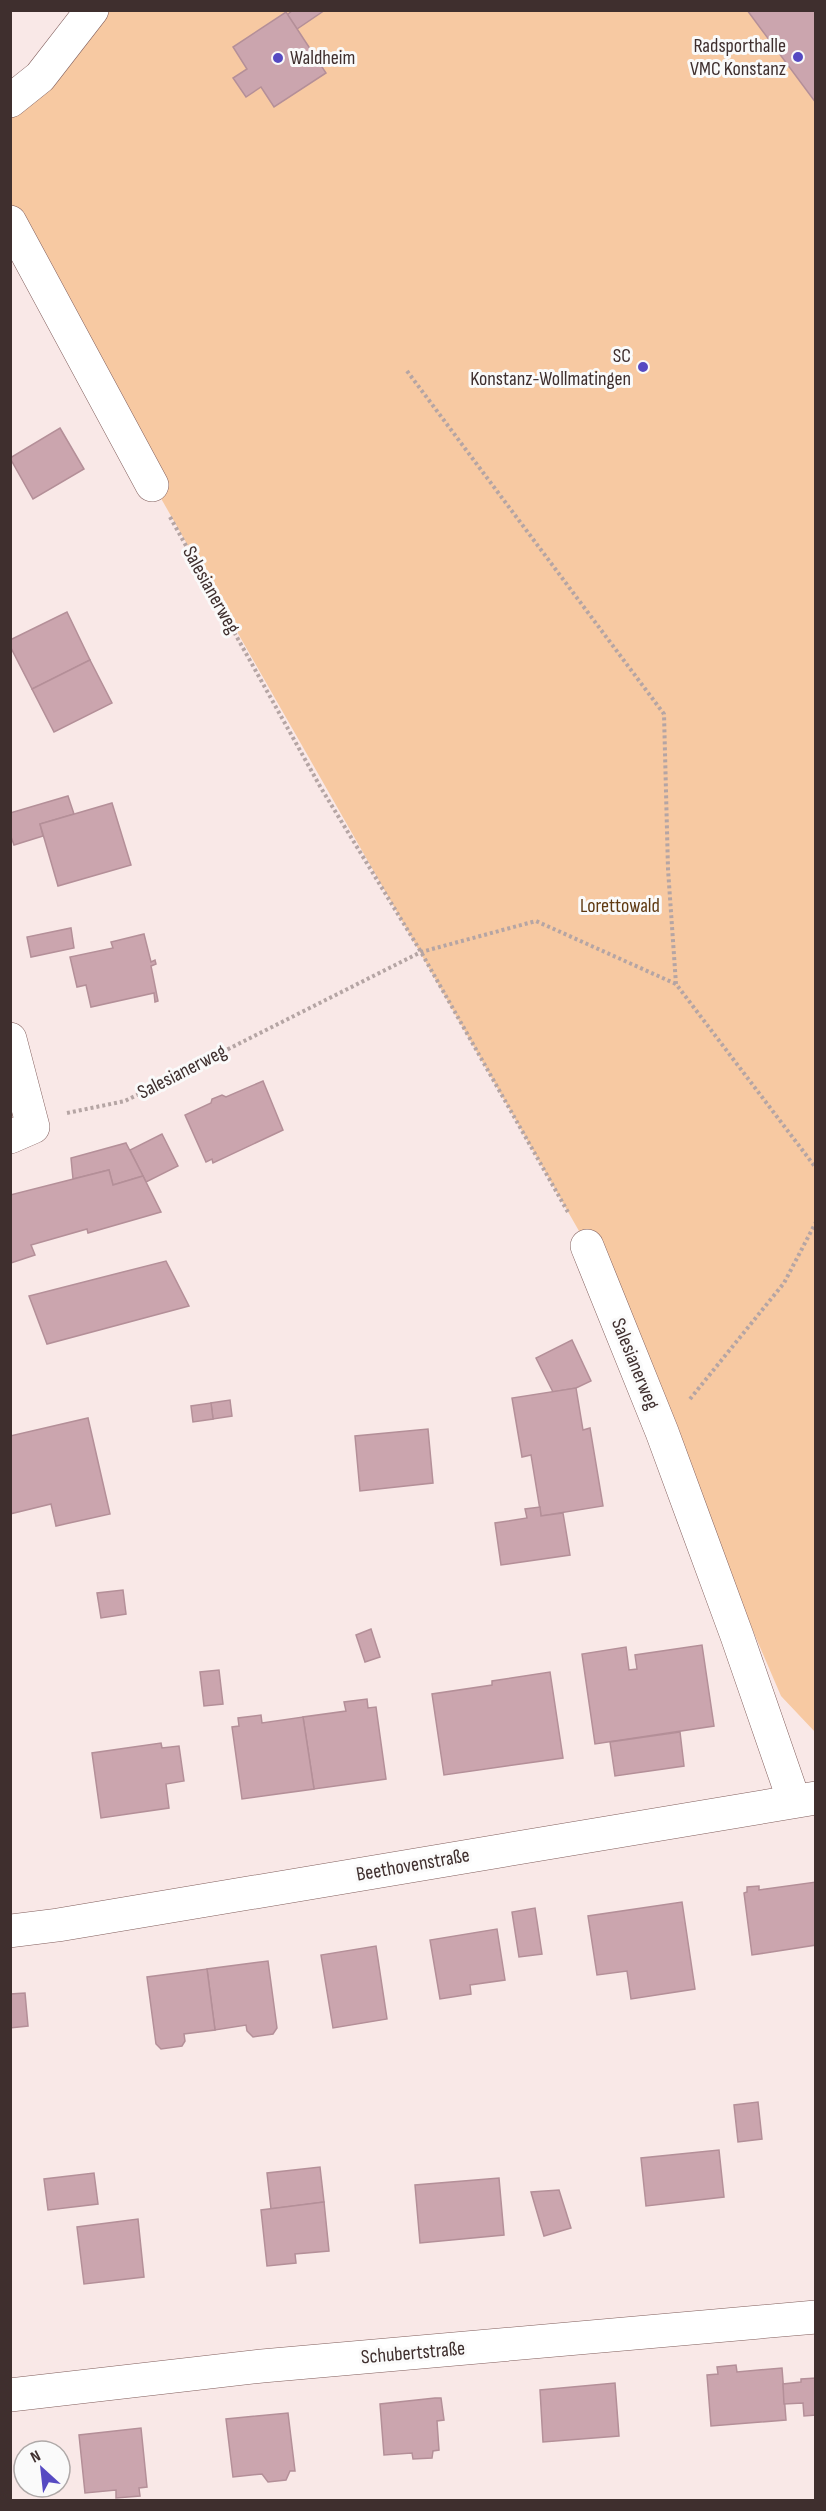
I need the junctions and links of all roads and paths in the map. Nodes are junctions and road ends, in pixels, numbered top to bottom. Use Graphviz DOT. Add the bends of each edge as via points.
graph roads {
  1 [pos="92,10"];
  2 [pos="10,101"];
  3 [pos="10,222"];
  4 [pos="407,371"];
  5 [pos="152,485"];
  6 [pos="421,952"];
  7 [pos="676,984"];
  8 [pos="10,1039"];
  9 [pos="22,1132"];
  10 [pos="816,1167"];
  11 [pos="816,1222"];
  12 [pos="587,1245"];
  13 [pos="662,1432"];
  14 [pos="805,1799"];
  15 [pos="10,1931"];
  16 [pos="816,2318"];
  17 [pos="10,2395"];
  1 -- 2 [label="street" via="40,77"];
  3 -- 5 [label="street"];
  4 -- 7 [label="path" via="663,714"];
  5 -- 6 [label="path, Salesianerweg" via="321,788"];
  6 -- 7 [label="path" via="536,921"];
  6 -- 9 [label="path, Salesianerweg" via="124,1101 72,1111"];
  6 -- 12 [label="path, Salesianerweg"];
  7 -- 10 [label="path"];
  8 -- 9 [label="street"];
  11 -- 13 [label="path" via="784,1283"];
  12 -- 13 [label="street, Salesianerweg"];
  13 -- 14 [label="street, Salesianerweg" via="737,1636"];
  14 -- 15 [label="street, Beethovenstraße"];
  16 -- 17 [label="street, Schubertstraße" via="262,2366"];
}
